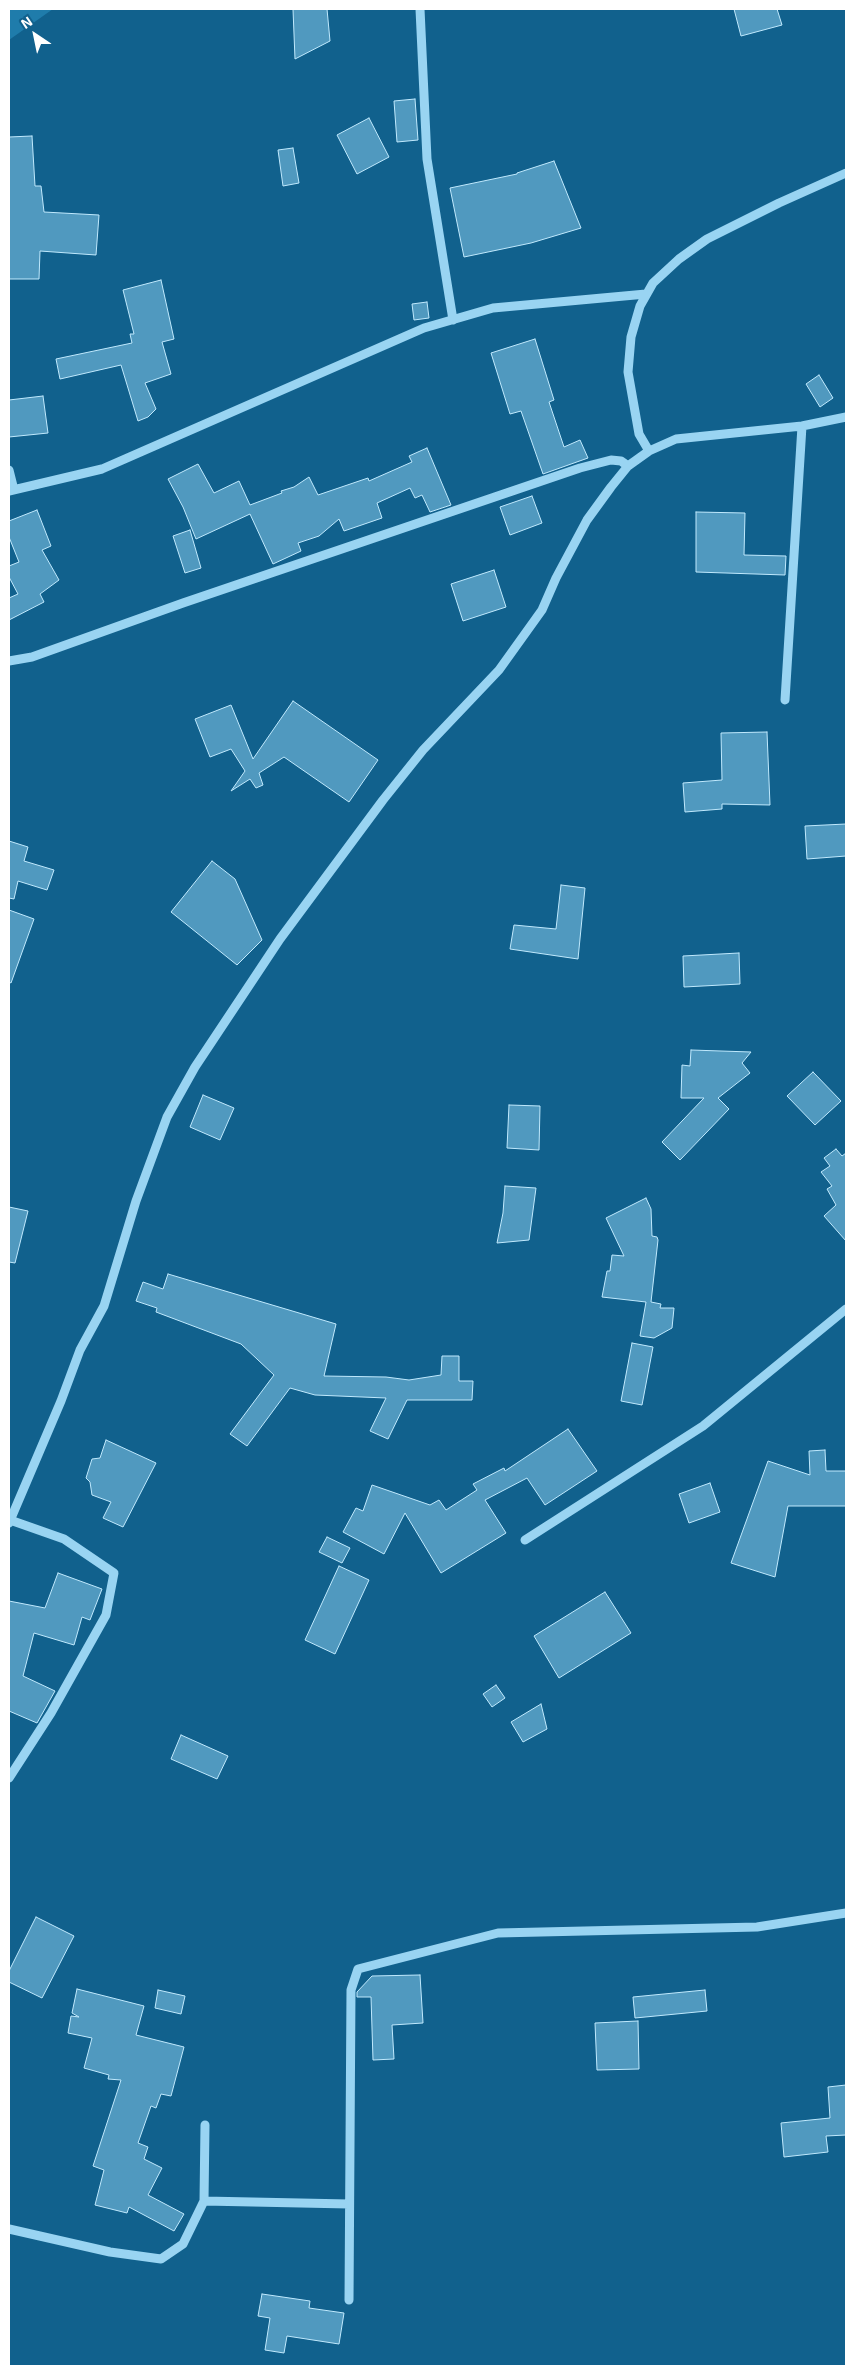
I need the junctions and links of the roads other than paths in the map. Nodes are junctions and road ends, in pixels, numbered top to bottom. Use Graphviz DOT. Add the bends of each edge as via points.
graph roads {
  1 [pos="420,9"];
  2 [pos="846,173"];
  3 [pos="646,294"];
  4 [pos="454,320"];
  5 [pos="846,417"];
  6 [pos="802,426"];
  7 [pos="649,451"];
  8 [pos="628,466"];
  9 [pos="9,470"];
  10 [pos="12,491"];
  11 [pos="9,661"];
  12 [pos="784,700"];
  13 [pos="846,1309"];
  14 [pos="9,1522"];
  15 [pos="525,1540"];
  16 [pos="9,1778"];
  17 [pos="846,1913"];
  18 [pos="205,2125"];
  19 [pos="204,2201"];
  20 [pos="349,2204"];
  21 [pos="9,2229"];
  22 [pos="348,2300"];
  1 -- 4 [label="street" via="428,159"];
  2 -- 3 [label="street" via="707,239 679,259"];
  3 -- 4 [label="street" via="494,308"];
  3 -- 7 [label="street" via="631,337 628,372 640,434"];
  4 -- 10 [label="street" via="424,328 102,469"];
  5 -- 6 [label="street"];
  6 -- 7 [label="street" via="676,439"];
  6 -- 12 [label="street"];
  7 -- 8 [label="street"];
  8 -- 11 [label="street" via="611,460 572,471 183,603 32,658"];
  8 -- 14 [label="street" via="587,520 542,610 500,670 423,750 383,800 280,939 195,1067 166,1117 104,1306 80,1350"];
  9 -- 10 [label="street"];
  13 -- 15 [label="street" via="703,1426"];
  14 -- 16 [label="street" via="64,1538 114,1573 106,1615 51,1713"];
  17 -- 20 [label="street" via="757,1927 498,1933 358,1969 350,1990"];
  18 -- 19 [label="street"];
  19 -- 20 [label="street"];
  19 -- 21 [label="street" via="182,2244 161,2259 110,2252"];
  20 -- 22 [label="street"];
}
